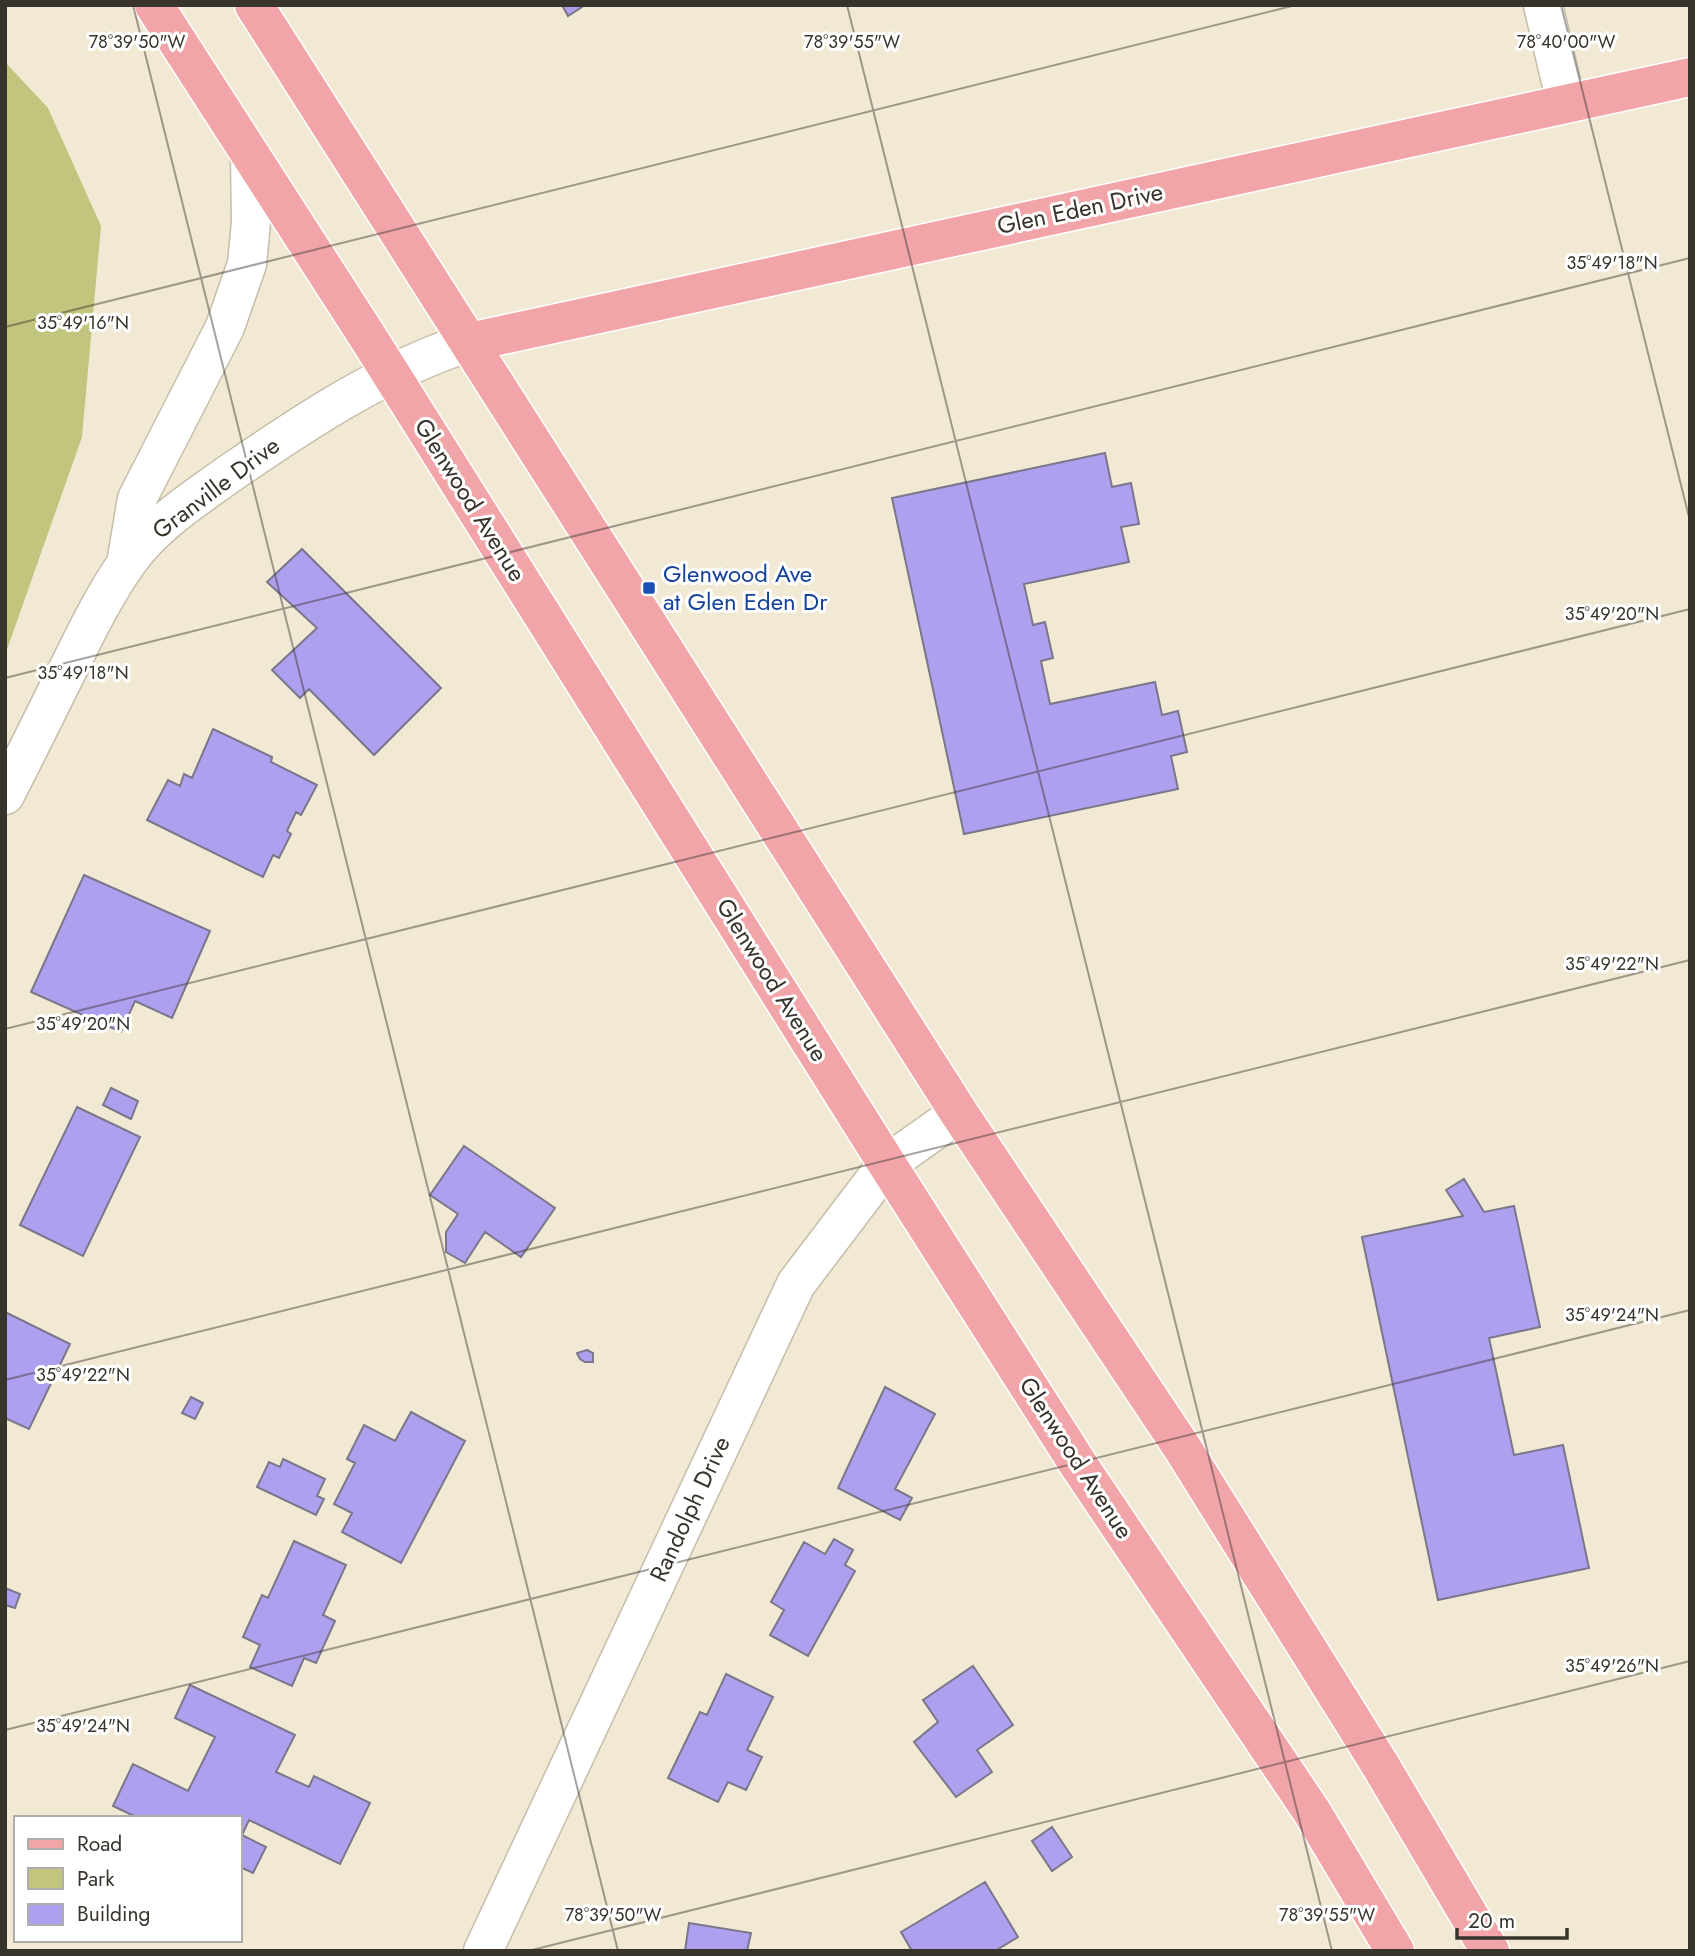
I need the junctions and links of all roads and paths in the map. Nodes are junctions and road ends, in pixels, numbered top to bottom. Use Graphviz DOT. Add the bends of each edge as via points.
graph roads {
  1 [pos="154,5"];
  2 [pos="254,5"];
  3 [pos="1543,5"];
  4 [pos="1690,77"];
  5 [pos="1566,103"];
  6 [pos="250,154"];
  7 [pos="470,342"];
  8 [pos="391,374"];
  9 [pos="125,566"];
  10 [pos="5,795"];
  11 [pos="959,1113"];
  12 [pos="887,1164"];
  13 [pos="483,1951"];
  14 [pos="1395,1951"];
  15 [pos="1490,1951"];
  1 -- 6 [label="main road, Glenwood Avenue"];
  2 -- 7 [label="main road"];
  3 -- 5 [label="street"];
  4 -- 5 [label="main road, Glen Eden Drive"];
  5 -- 7 [label="main road, Glen Eden Drive"];
  6 -- 8 [label="main road, Glenwood Avenue"];
  6 -- 9 [label="street" via="247,264 225,327 137,499"];
  7 -- 8 [label="street, Granville Drive"];
  7 -- 11 [label="main road"];
  8 -- 9 [label="street, Granville Drive" via="272,444 174,513"];
  8 -- 12 [label="main road, Glenwood Avenue"];
  9 -- 10 [label="street, Granville Drive"];
  11 -- 12 [label="street, Randolph Drive"];
  11 -- 15 [label="main road" via="1190,1461"];
  12 -- 13 [label="street, Randolph Drive" via="796,1284"];
  12 -- 14 [label="main road, Glenwood Avenue" via="1080,1466 1312,1812"];
}
